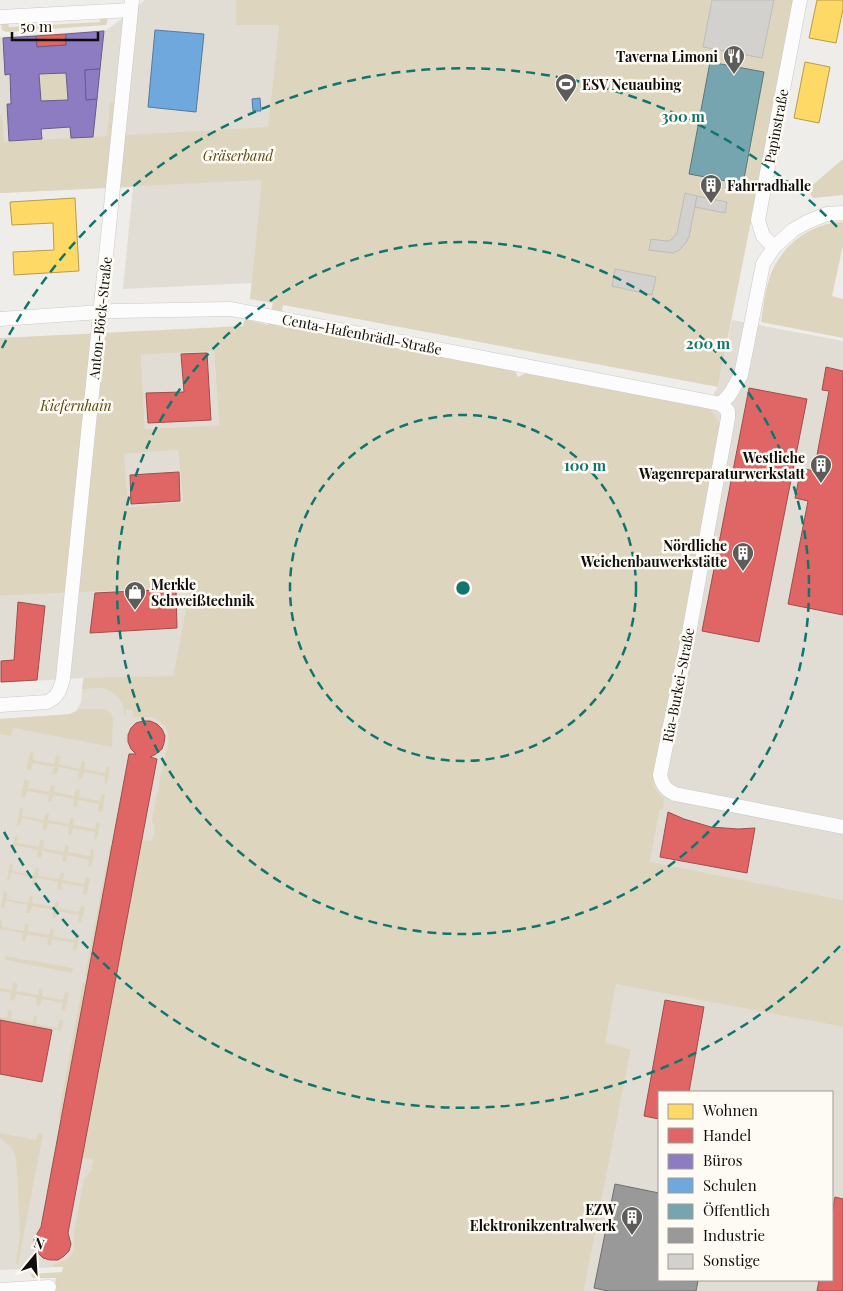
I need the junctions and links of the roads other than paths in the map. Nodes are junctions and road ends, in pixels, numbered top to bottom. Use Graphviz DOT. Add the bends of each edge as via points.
graph roads {
  1 [pos="800,0"];
  2 [pos="132,5"];
  3 [pos="0,16"];
  4 [pos="843,213"];
  5 [pos="774,247"];
  6 [pos="100,312"];
  7 [pos="0,319"];
  8 [pos="721,404"];
  9 [pos="0,705"];
  10 [pos="843,827"];
  11 [pos="49,1287"];
  12 [pos="0,1290"];
  1 -- 5 [label="street, Papinstraße" via="758,220 763,236"];
  2 -- 3 [label="street"];
  2 -- 6 [label="street, Anton-Böck-Straße"];
  4 -- 5 [label="street" via="826,214 807,222"];
  5 -- 8 [label="street" via="763,264 741,375"];
  6 -- 7 [label="street, Centa-Hafenbrädl-Straße"];
  6 -- 8 [label="street, Centa-Hafenbrädl-Straße" via="231,309"];
  6 -- 9 [label="street, Anton-Böck-Straße" via="63,679 58,695 47,702"];
  8 -- 10 [label="street, Ria-Burkei-Straße" via="728,411 728,418 660,775 662,784 675,794"];
  11 -- 12 [label="street"];
}
